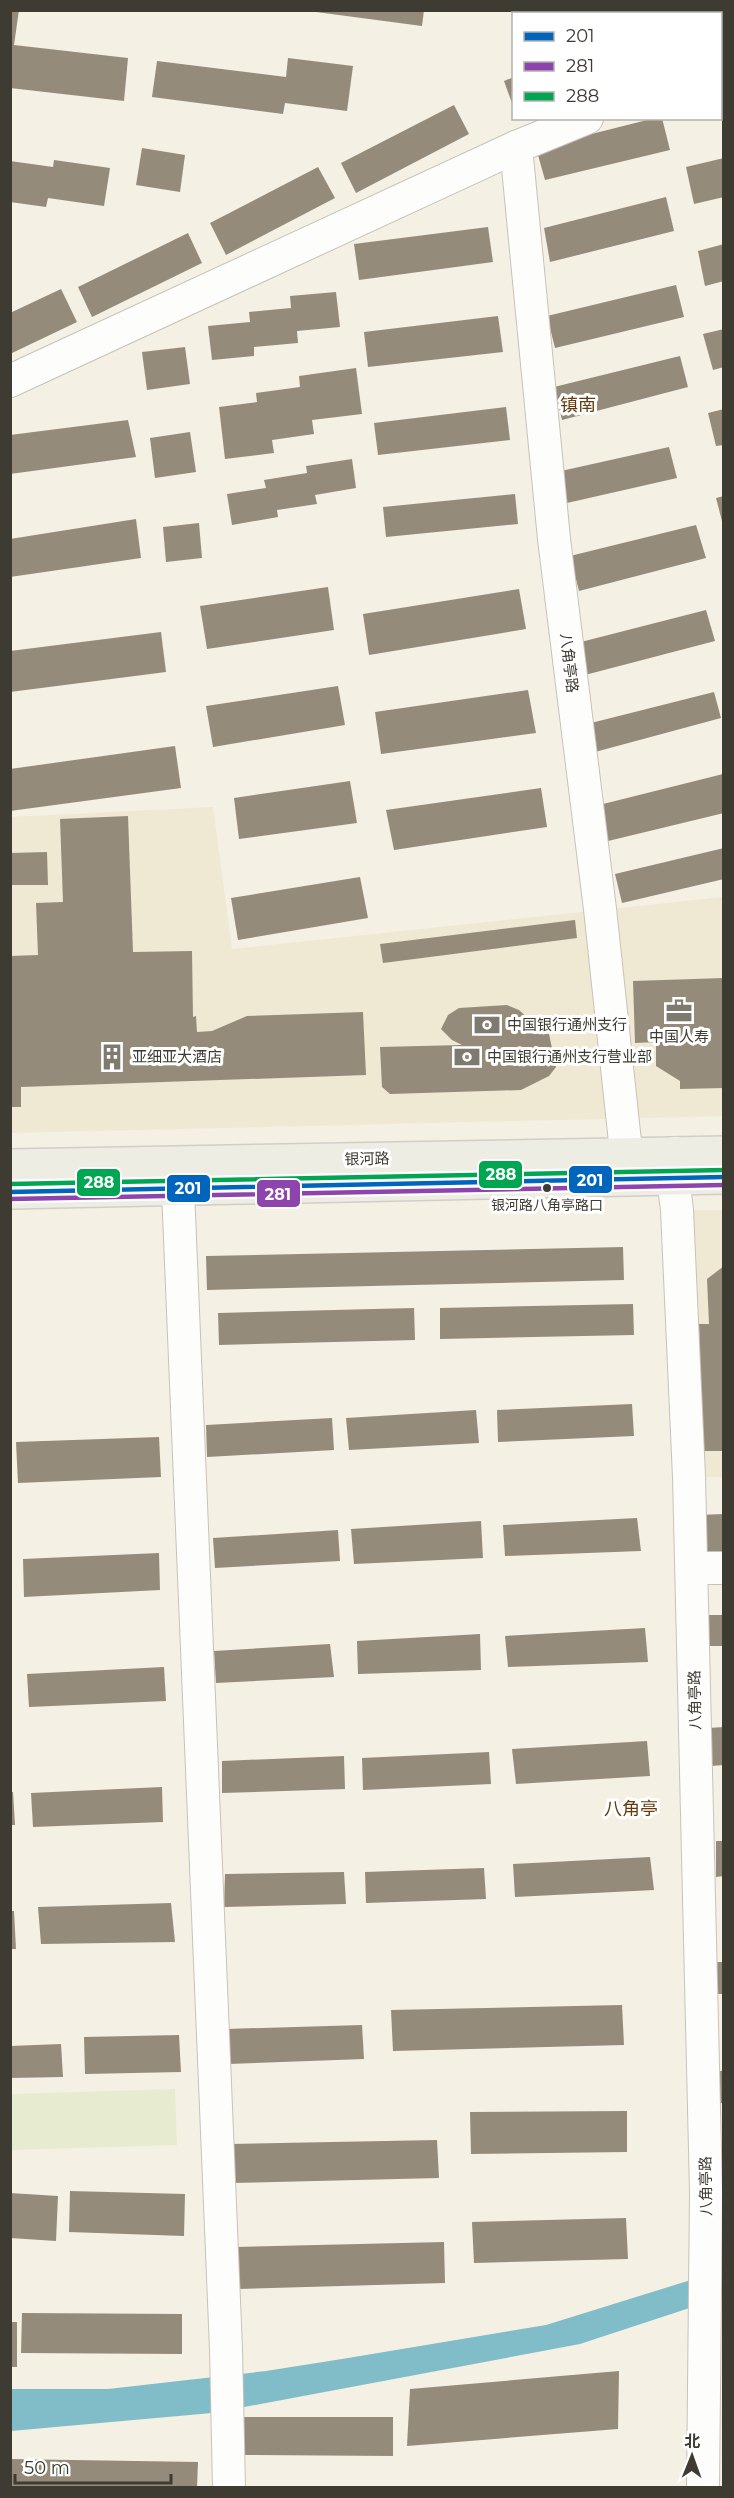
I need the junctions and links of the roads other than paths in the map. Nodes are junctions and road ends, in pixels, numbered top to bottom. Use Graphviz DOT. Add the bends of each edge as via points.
graph roads {
  1 [pos="582,120"];
  2 [pos="516,147"];
  3 [pos="10,381"];
  4 [pos="723,1153"];
  5 [pos="674,1165"];
  6 [pos="10,1166"];
  7 [pos="628,1167"];
  8 [pos="723,1177"];
  9 [pos="178,1190"];
  10 [pos="10,1192"];
  11 [pos="692,1568"];
  12 [pos="723,1568"];
  13 [pos="715,2189"];
  14 [pos="229,2487"];
  15 [pos="703,2487"];
  1 -- 2 [label="street"];
  2 -- 3 [label="street"];
  2 -- 7 [label="street, 八角亭路" via="554,539"];
  4 -- 5 [label="main road, 银河路"];
  5 -- 7 [label="main road, 银河路"];
  5 -- 8 [label="main road, 银河路"];
  5 -- 11 [label="street, 八角亭路"];
  6 -- 7 [label="main road, 银河路"];
  7 -- 9 [label="main road, 银河路"];
  9 -- 10 [label="main road, 银河路"];
  9 -- 14 [label="street"];
  11 -- 12 [label="street"];
  11 -- 13 [label="street, 八角亭路"];
  13 -- 15 [label="street, 八角亭路" via="706,2247"];
}
